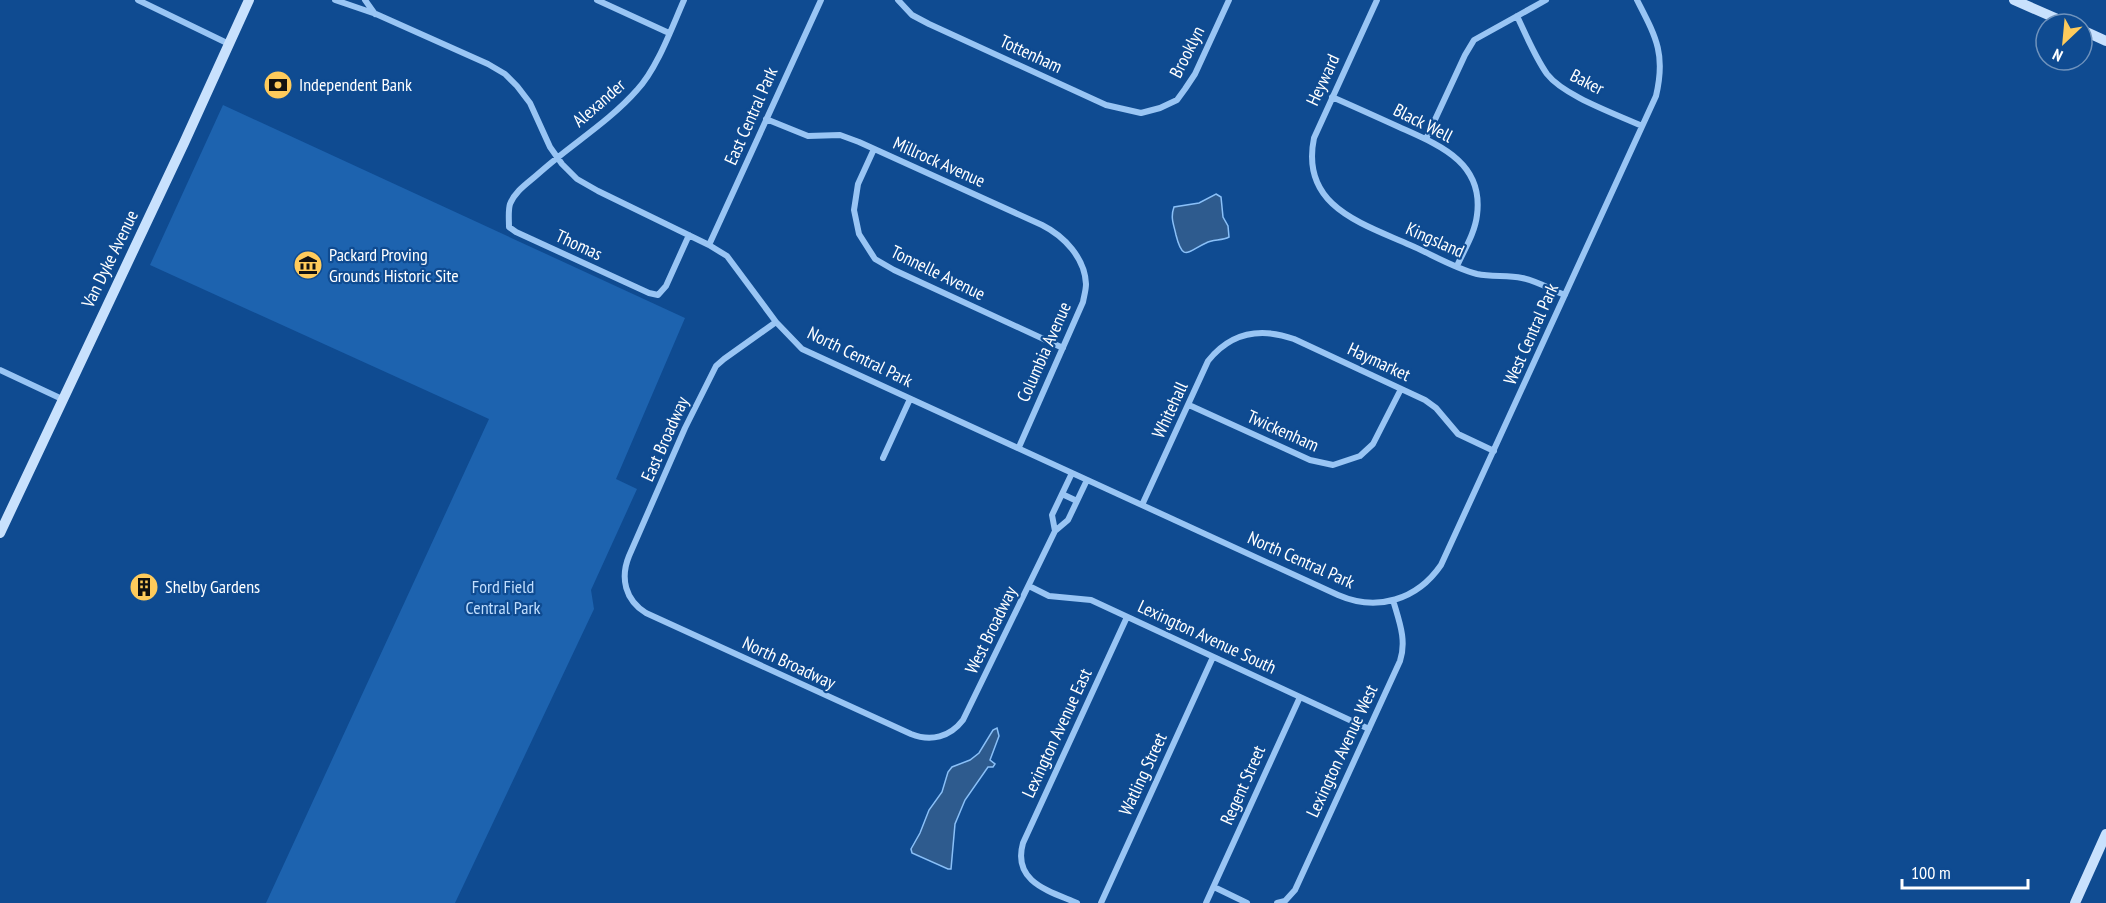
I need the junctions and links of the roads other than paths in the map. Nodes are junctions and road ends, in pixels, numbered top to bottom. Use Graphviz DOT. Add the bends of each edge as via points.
graph roads {
  1 [pos="138,0"];
  2 [pos="249,0"];
  3 [pos="335,0"];
  4 [pos="365,0"];
  5 [pos="597,0"];
  6 [pos="684,0"];
  7 [pos="821,0"];
  8 [pos="898,0"];
  9 [pos="1229,0"];
  10 [pos="1377,0"];
  11 [pos="1546,0"];
  12 [pos="1637,0"];
  13 [pos="2014,0"];
  14 [pos="2042,12"];
  15 [pos="376,14"];
  16 [pos="1516,16"];
  17 [pos="669,33"];
  18 [pos="229,44"];
  19 [pos="1332,96"];
  20 [pos="1160,108"];
  21 [pos="766,119"];
  22 [pos="1642,126"];
  23 [pos="1426,139"];
  24 [pos="874,149"];
  25 [pos="557,157"];
  26 [pos="1314,175"];
  27 [pos="689,235"];
  28 [pos="709,244"];
  29 [pos="1082,266"];
  30 [pos="1457,266"];
  31 [pos="1565,295"];
  32 [pos="776,322"];
  33 [pos="1237,338"];
  34 [pos="1063,348"];
  35 [pos="0,370"];
  36 [pos="1401,389"];
  37 [pos="62,399"];
  38 [pos="910,399"];
  39 [pos="1189,405"];
  40 [pos="1019,447"];
  41 [pos="1494,451"];
  42 [pos="883,458"];
  43 [pos="1071,472"];
  44 [pos="1087,480"];
  45 [pos="1062,494"];
  46 [pos="1077,501"];
  47 [pos="1142,505"];
  48 [pos="1055,531"];
  49 [pos="0,533"];
  50 [pos="1029,586"];
  51 [pos="628,594"];
  52 [pos="1394,600"];
  53 [pos="1382,603"];
  54 [pos="1127,617"];
  55 [pos="1213,657"];
  56 [pos="1300,697"];
  57 [pos="1369,729"];
  58 [pos="946,735"];
  59 [pos="2106,834"];
  60 [pos="1214,887"];
  61 [pos="1077,903"];
  62 [pos="1101,903"];
  63 [pos="1206,903"];
  64 [pos="1247,903"];
  65 [pos="1277,903"];
  66 [pos="2075,903"];
  1 -- 18 [label="street"];
  2 -- 18 [label="main road, Van Dyke Avenue"];
  3 -- 15 [label="street, North Central Park"];
  4 -- 15 [label="street, North Central Park"];
  5 -- 17 [label="street"];
  6 -- 17 [label="street, Alexander"];
  7 -- 21 [label="street, East Central Park"];
  8 -- 20 [label="street, Tottenham" via="912,15 1106,105 1142,113"];
  9 -- 20 [label="street, Brooklyn" via="1195,74 1177,100"];
  10 -- 19 [label="street, Heyward"];
  11 -- 16 [label="street"];
  12 -- 22 [label="street, West Central Park" via="1659,46 1661,68 1659,86"];
  13 -- 14 [label="main road"];
  15 -- 25 [label="street, North Central Park" via="505,74 530,103"];
  16 -- 22 [label="street, Baker" via="1554,82"];
  16 -- 23 [label="street" via="1474,40"];
  17 -- 25 [label="street, Alexander" via="639,88"];
  18 -- 37 [label="main road, Van Dyke Avenue"];
  19 -- 23 [label="street, Black Well"];
  19 -- 26 [label="street, Heyward" via="1314,138 1310,160"];
  21 -- 24 [label="street, Millrock Avenue" via="801,134 840,135"];
  21 -- 28 [label="street, East Central Park"];
  22 -- 31 [label="street, West Central Park"];
  23 -- 30 [label="street, Black Well" via="1449,151 1465,166 1476,191 1476,223"];
  24 -- 29 [label="street, Millrock Avenue" via="1051,230 1070,246"];
  24 -- 34 [label="street, Tonnelle Avenue" via="858,184 854,210 860,234 875,259"];
  25 -- 27 [label="street, North Central Park" via="591,187"];
  25 -- 27 [label="street, Thomas" via="518,192 510,205 509,227 658,295"];
  26 -- 30 [label="street, Kingsland" via="1335,208"];
  27 -- 28 [label="street, North Central Park"];
  28 -- 32 [label="street, North Central Park" via="733,262"];
  29 -- 34 [label="street, Columbia Avenue" via="1086,283 1083,302"];
  30 -- 31 [label="street, Kingsland" via="1484,275 1525,278"];
  31 -- 41 [label="street, West Central Park"];
  32 -- 38 [label="street, North Central Park" via="802,349"];
  32 -- 51 [label="street, East Broadway" via="724,359 712,373 629,556 624,576"];
  33 -- 36 [label="street, Haymarket" via="1259,332 1278,333"];
  33 -- 39 [label="street, Whitehall" via="1208,361"];
  34 -- 40 [label="street, Columbia Avenue"];
  35 -- 37 [label="street"];
  36 -- 39 [label="street, Twickenham" via="1373,444 1360,456 1333,465 1310,460"];
  36 -- 41 [label="street, Haymarket" via="1431,404 1458,434"];
  37 -- 49 [label="main road, Van Dyke Avenue"];
  38 -- 40 [label="street, North Central Park"];
  38 -- 42 [label="street"];
  39 -- 47 [label="street, Whitehall"];
  40 -- 43 [label="street, North Central Park"];
  41 -- 52 [label="street, West Central Park" via="1441,565 1418,590"];
  43 -- 44 [label="street, North Central Park"];
  43 -- 45 [label="street, West Broadway"];
  44 -- 46 [label="street, West Broadway"];
  44 -- 47 [label="street, North Central Park"];
  45 -- 46 [label="street"];
  45 -- 48 [label="street, West Broadway" via="1052,514"];
  46 -- 48 [label="street, West Broadway" via="1068,520"];
  47 -- 53 [label="street, North Central Park" via="1346,598"];
  48 -- 50 [label="street, West Broadway"];
  50 -- 54 [label="street, Lexington Avenue South" via="1049,596 1091,600"];
  50 -- 58 [label="street, West Broadway" via="963,720"];
  51 -- 58 [label="street, North Broadway" via="636,606 655,618 892,726 922,738"];
  52 -- 53 [label="street, West Central Park"];
  52 -- 57 [label="street, Lexington Avenue West" via="1403,650"];
  54 -- 55 [label="street, Lexington Avenue South"];
  54 -- 61 [label="street, Lexington Avenue East" via="1023,843 1021,863 1029,878"];
  55 -- 56 [label="street, Lexington Avenue South"];
  55 -- 62 [label="street, Watling Street"];
  56 -- 57 [label="street, Lexington Avenue South"];
  56 -- 60 [label="street, Regent Street"];
  57 -- 65 [label="street, Lexington Avenue West" via="1295,890 1285,901"];
  59 -- 66 [label="main road"];
  60 -- 63 [label="street, Regent Street"];
  60 -- 64 [label="street"];
}
